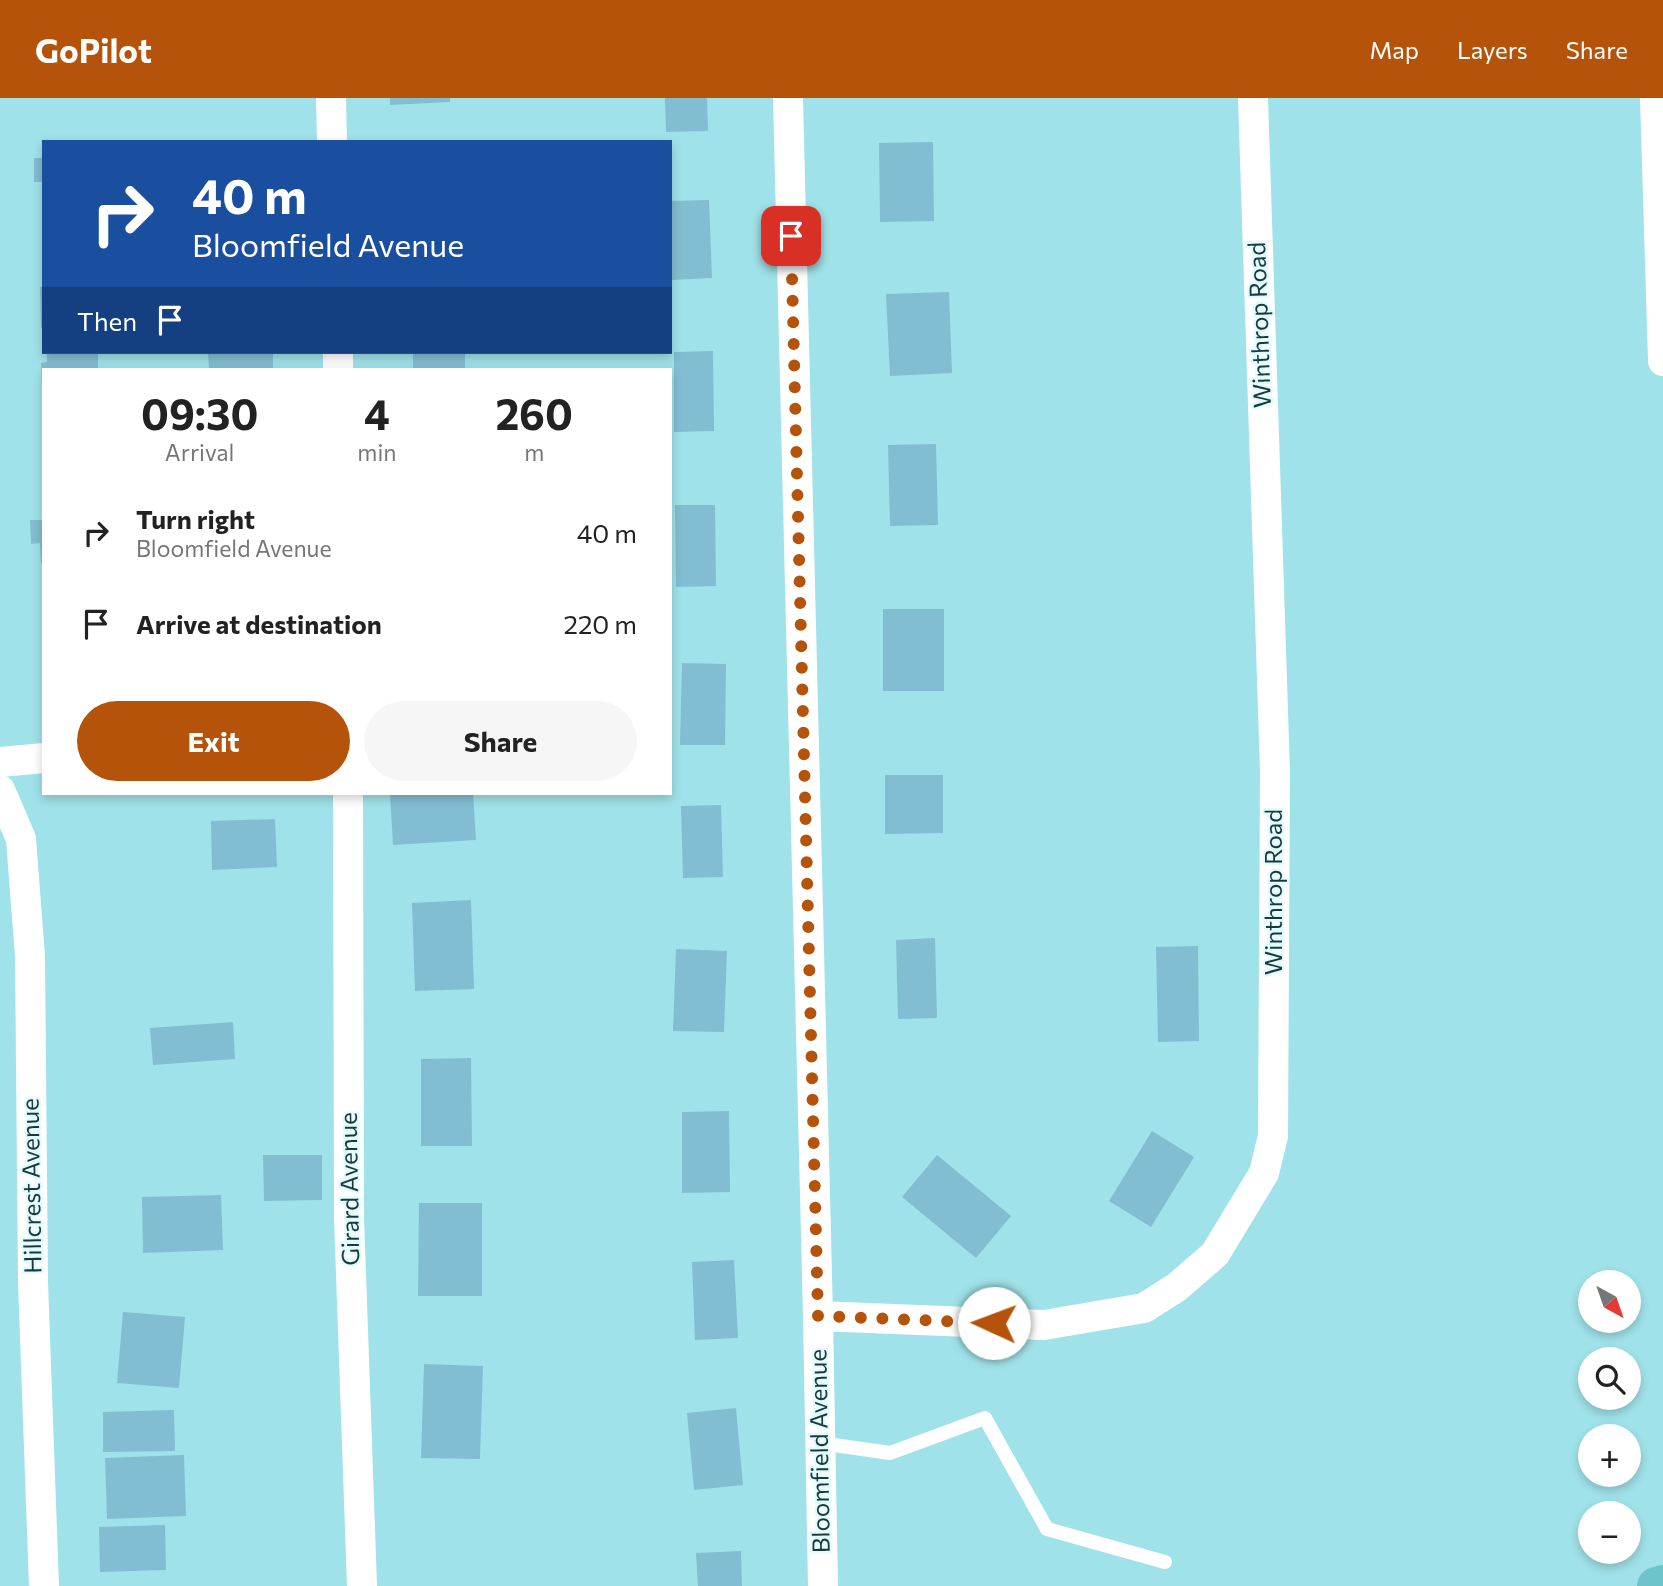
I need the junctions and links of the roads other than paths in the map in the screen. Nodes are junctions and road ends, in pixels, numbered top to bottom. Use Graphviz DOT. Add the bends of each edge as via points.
graph roads {
  1 [pos="331,98"];
  2 [pos="788,98"];
  3 [pos="1253,98"];
  4 [pos="1655,98"];
  5 [pos="332,140"];
  6 [pos="1663,361"];
  7 [pos="42,758"];
  8 [pos="0,762"];
  9 [pos="0,790"];
  10 [pos="348,795"];
  11 [pos="818,1316"];
  12 [pos="820,1443"];
  13 [pos="1166,1562"];
  14 [pos="1663,1584"];
  15 [pos="44,1586"];
  16 [pos="362,1586"];
  17 [pos="822,1586"];
  18 [pos="1656,1586"];
  1 -- 5 [label="street"];
  2 -- 11 [label="street, Bloomfield Avenue"];
  3 -- 11 [label="street, Winthrop Road" via="1275,772 1273,1136 1264,1173 1215,1254 1144,1308 1044,1325"];
  4 -- 6 [label="street"];
  7 -- 8 [label="street"];
  9 -- 15 [label="street, Hillcrest Avenue" via="21,839 30,956 33,1282"];
  10 -- 16 [label="street, Girard Avenue" via="349,1217"];
  11 -- 12 [label="street, Bloomfield Avenue"];
  12 -- 13 [label="lane" via="890,1453 985,1418 1047,1529"];
  12 -- 17 [label="street, Bloomfield Avenue"];
  14 -- 18 [label="main road"];
}
